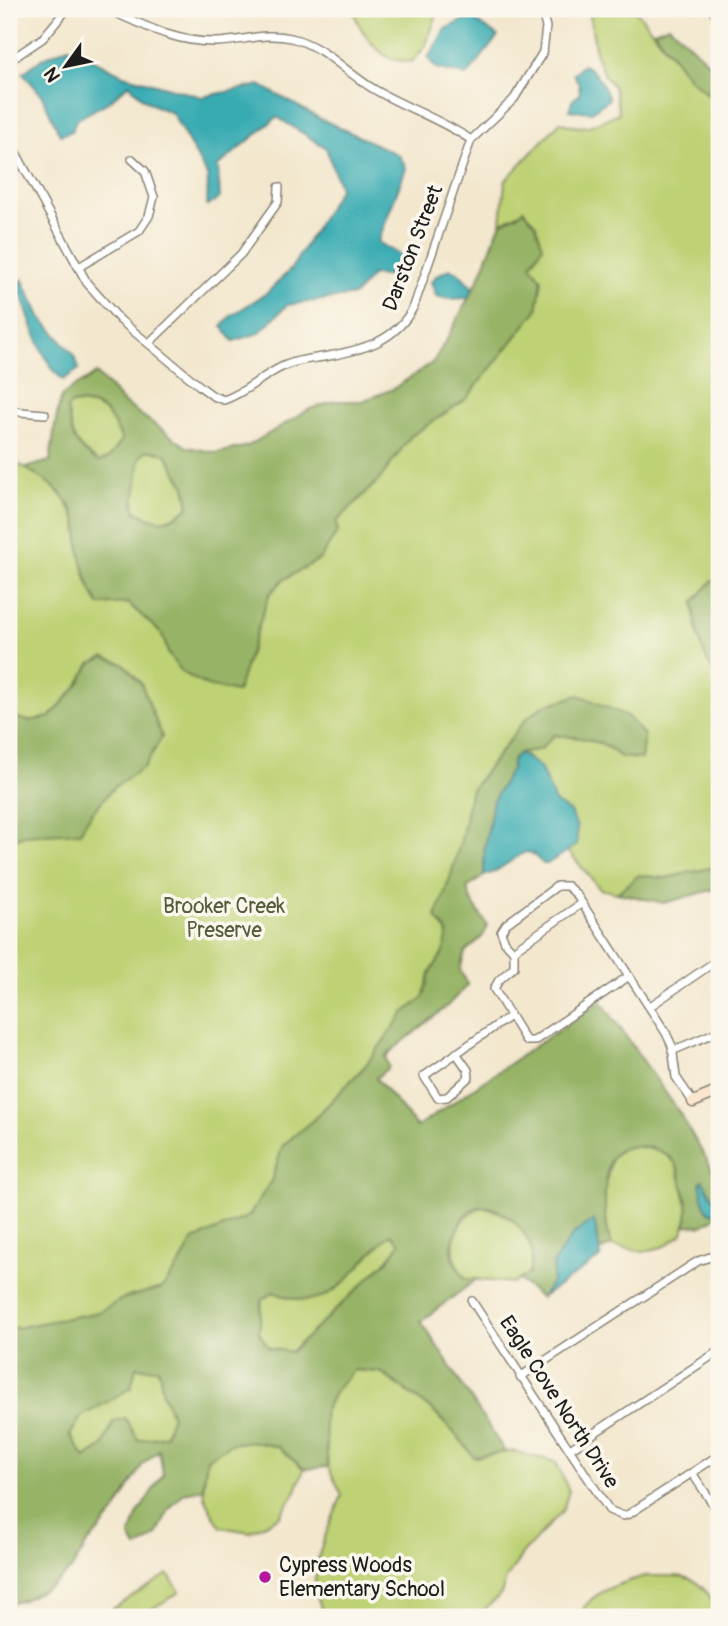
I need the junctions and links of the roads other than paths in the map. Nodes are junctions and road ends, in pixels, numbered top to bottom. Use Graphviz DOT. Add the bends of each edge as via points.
graph roads {
  1 [pos="67,9"];
  2 [pos="107,9"];
  3 [pos="541,9"];
  4 [pos="712,9"];
  5 [pos="719,20"];
  6 [pos="9,61"];
  7 [pos="471,140"];
  8 [pos="9,141"];
  9 [pos="132,159"];
  10 [pos="279,187"];
  11 [pos="79,267"];
  12 [pos="149,344"];
  13 [pos="9,411"];
  14 [pos="45,414"];
  15 [pos="582,903"];
  16 [pos="514,953"];
  17 [pos="719,959"];
  18 [pos="629,976"];
  19 [pos="649,1007"];
  20 [pos="510,1016"];
  21 [pos="719,1031"];
  22 [pos="672,1051"];
  23 [pos="456,1053"];
  24 [pos="719,1091"];
  25 [pos="693,1102"];
  26 [pos="719,1263"];
  27 [pos="472,1301"];
  28 [pos="719,1351"];
  29 [pos="520,1377"];
  30 [pos="570,1449"];
  31 [pos="719,1455"];
  32 [pos="692,1473"];
  33 [pos="719,1513"];
  1 -- 6 [label="street" via="43,38"];
  2 -- 7 [label="street" via="189,41 266,36 302,41 373,89"];
  3 -- 7 [label="street, Darston Street" via="546,27 543,52 514,99"];
  4 -- 5 [label="street"];
  7 -- 12 [label="street, Darston Street" via="414,306 390,336 284,366 224,400"];
  8 -- 11 [label="street, Darston Street"];
  9 -- 11 [label="street" via="145,171 154,197 149,216 139,231"];
  10 -- 12 [label="street" via="278,202 241,254"];
  11 -- 12 [label="street, Darston Street" via="105,305"];
  13 -- 14 [label="street"];
  15 -- 16 [label="street"];
  15 -- 16 [label="street" via="567,886 557,886 501,932"];
  15 -- 18 [label="street"];
  16 -- 20 [label="street" via="514,967 494,989"];
  17 -- 19 [label="street"];
  18 -- 19 [label="street"];
  18 -- 20 [label="street" via="534,1041 526,1041"];
  19 -- 22 [label="street"];
  20 -- 23 [label="street"];
  21 -- 22 [label="street"];
  22 -- 25 [label="street" via="676,1077"];
  23 -- 23 [label="street" via="424,1076 438,1098 447,1097 470,1077"];
  24 -- 25 [label="street"];
  26 -- 29 [label="street" via="710,1257 698,1261"];
  27 -- 29 [label="street, Eagle Cove North Drive"];
  28 -- 30 [label="street"];
  29 -- 30 [label="street, Eagle Cove North Drive"];
  30 -- 32 [label="street, Eagle Cove North Drive" via="609,1510 623,1516"];
  31 -- 32 [label="street"];
  32 -- 33 [label="street"];
}
